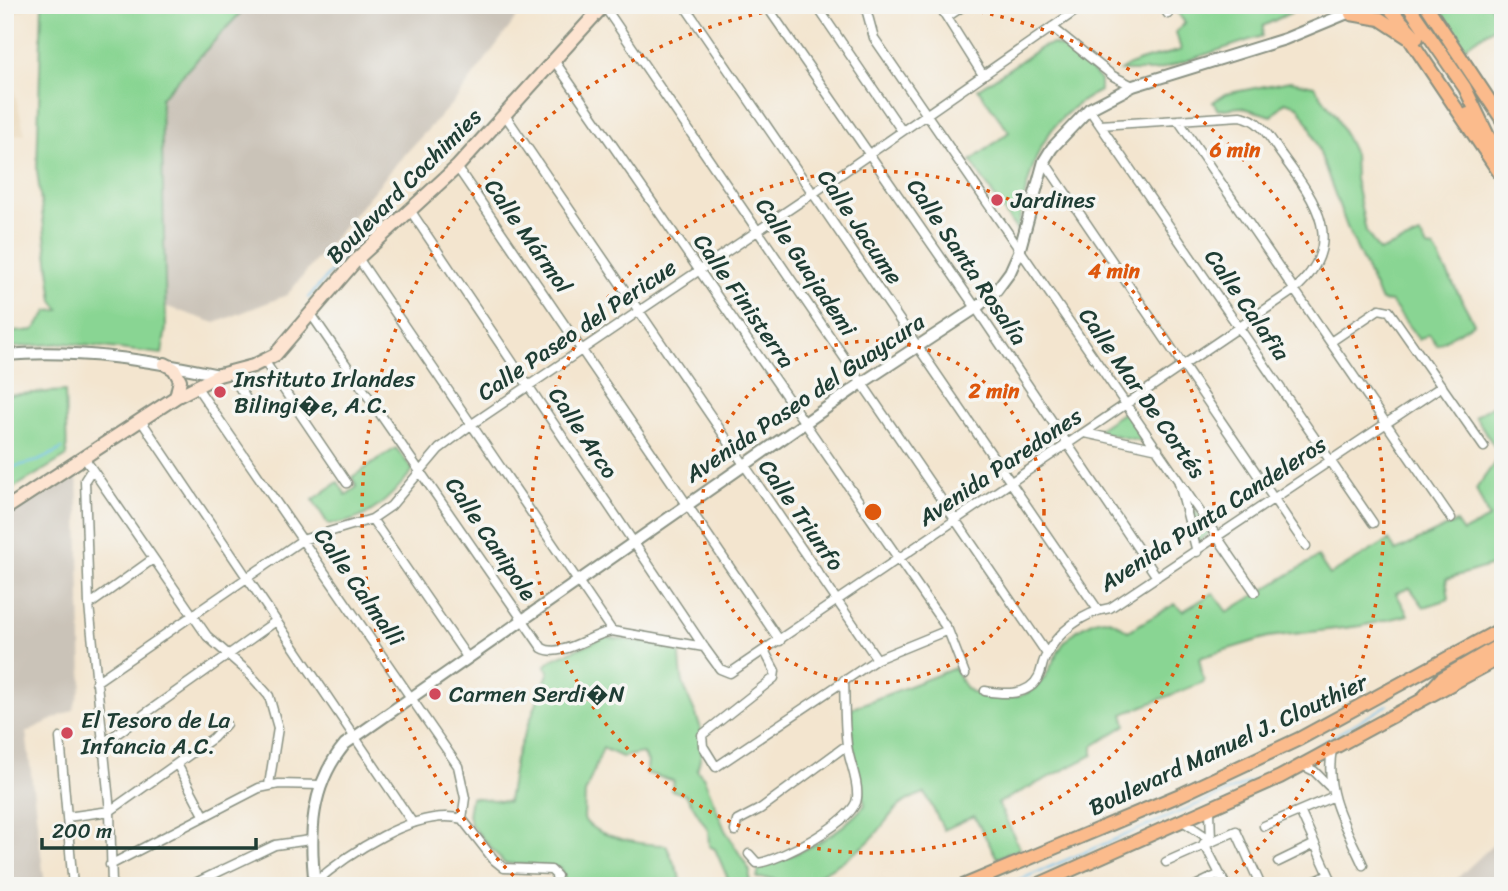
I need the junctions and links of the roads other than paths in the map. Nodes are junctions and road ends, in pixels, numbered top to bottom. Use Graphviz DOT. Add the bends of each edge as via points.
graph roads {
  1 [pos="684,5"];
  2 [pos="766,5"];
  3 [pos="816,5"];
  4 [pos="865,5"];
  5 [pos="939,5"];
  6 [pos="965,5"];
  7 [pos="1084,5"];
  8 [pos="1162,5"];
  9 [pos="1367,5"];
  10 [pos="1385,5"];
  11 [pos="604,6"];
  12 [pos="1422,7"];
  13 [pos="1355,10"];
  14 [pos="1168,14"];
  15 [pos="947,17"];
  16 [pos="1052,27"];
  17 [pos="553,60"];
  18 [pos="983,75"];
  19 [pos="1133,86"];
  20 [pos="1089,109"];
  21 [pos="505,115"];
  22 [pos="926,115"];
  23 [pos="1178,120"];
  24 [pos="1503,121"];
  25 [pos="1100,125"];
  26 [pos="902,131"];
  27 [pos="1498,148"];
  28 [pos="869,154"];
  29 [pos="1044,162"];
  30 [pos="457,167"];
  31 [pos="1503,167"];
  32 [pos="1503,178"];
  33 [pos="815,192"];
  34 [pos="410,210"];
  35 [pos="758,231"];
  36 [pos="1019,252"];
  37 [pos="358,258"];
  38 [pos="699,271"];
  39 [pos="1294,290"];
  40 [pos="976,308"];
  41 [pos="640,310"];
  42 [pos="311,314"];
  43 [pos="1238,327"];
  44 [pos="1332,341"];
  45 [pos="917,346"];
  46 [pos="583,349"];
  47 [pos="5,355"];
  48 [pos="265,362"];
  49 [pos="165,363"];
  50 [pos="1182,366"];
  51 [pos="225,374"];
  52 [pos="862,383"];
  53 [pos="195,386"];
  54 [pos="528,386"];
  55 [pos="1442,386"];
  56 [pos="176,397"];
  57 [pos="1128,404"];
  58 [pos="253,410"];
  59 [pos="140,419"];
  60 [pos="1387,422"];
  61 [pos="472,424"];
  62 [pos="805,424"];
  63 [pos="1085,433"];
  64 [pos="1066,445"];
  65 [pos="1484,447"];
  66 [pos="1158,449"];
  67 [pos="83,456"];
  68 [pos="1331,460"];
  69 [pos="743,466"];
  70 [pos="92,469"];
  71 [pos="422,471"];
  72 [pos="1177,477"];
  73 [pos="1012,482"];
  74 [pos="347,483"];
  75 [pos="1274,498"];
  76 [pos="688,504"];
  77 [pos="5,509"];
  78 [pos="1451,518"];
  79 [pos="372,519"];
  80 [pos="955,520"];
  81 [pos="1373,523"];
  82 [pos="1218,538"];
  83 [pos="302,540"];
  84 [pos="634,542"];
  85 [pos="1306,546"];
  86 [pos="1197,552"];
  87 [pos="153,559"];
  88 [pos="897,560"];
  89 [pos="246,577"];
  90 [pos="1157,577"];
  91 [pos="578,580"];
  92 [pos="1255,592"];
  93 [pos="838,600"];
  94 [pos="89,606"];
  95 [pos="1098,610"];
  96 [pos="191,614"];
  97 [pos="522,619"];
  98 [pos="276,621"];
  99 [pos="1503,628"];
  100 [pos="948,630"];
  101 [pos="611,631"];
  102 [pos="780,640"];
  103 [pos="1503,643"];
  104 [pos="704,647"];
  105 [pos="764,650"];
  106 [pos="1046,653"];
  107 [pos="1503,656"];
  108 [pos="229,657"];
  109 [pos="467,657"];
  110 [pos="877,659"];
  111 [pos="727,673"];
  112 [pos="965,674"];
  113 [pos="844,680"];
  114 [pos="96,682"];
  115 [pos="985,691"];
  116 [pos="411,695"];
  117 [pos="1419,703"];
  118 [pos="226,724"];
  119 [pos="356,734"];
  120 [pos="60,737"];
  121 [pos="101,745"];
  122 [pos="847,746"];
  123 [pos="1332,749"];
  124 [pos="177,764"];
  125 [pos="1302,765"];
  126 [pos="269,785"];
  127 [pos="320,785"];
  128 [pos="1332,792"];
  129 [pos="1210,810"];
  130 [pos="110,811"];
  131 [pos="1300,811"];
  132 [pos="204,815"];
  133 [pos="67,817"];
  134 [pos="462,819"];
  135 [pos="412,822"];
  136 [pos="1184,822"];
  137 [pos="1264,826"];
  138 [pos="735,831"];
  139 [pos="310,840"];
  140 [pos="1208,841"];
  141 [pos="1315,844"];
  142 [pos="749,854"];
  143 [pos="1166,862"];
  144 [pos="1278,862"];
  145 [pos="110,865"];
  146 [pos="1363,865"];
  147 [pos="1220,874"];
  148 [pos="1329,875"];
  149 [pos="313,885"];
  150 [pos="73,886"];
  151 [pos="112,886"];
  152 [pos="189,886"];
  153 [pos="554,886"];
  154 [pos="963,886"];
  155 [pos="1035,886"];
  156 [pos="1195,886"];
  157 [pos="1226,886"];
  158 [pos="1261,886"];
  159 [pos="1304,886"];
  160 [pos="1334,886"];
  1 -- 33 [label="street, Calle Jacume"];
  2 -- 28 [label="street, Calle Santa Rosalía"];
  3 -- 26 [label="street"];
  4 -- 22 [label="street, Calle Mar De Cortés" via="874,38"];
  5 -- 15 [label="street"];
  6 -- 15 [label="street"];
  7 -- 16 [label="street, Calle Paseo del Pericue"];
  8 -- 14 [label="street"];
  9 -- 13 [label="street, Avenida Paseo del Guaycura"];
  10 -- 27 [label="main road" via="1419,40 1469,116"];
  11 -- 17 [label="main road, Boulevard Cochimies"];
  11 -- 35 [label="street, Calle Guajademi"];
  12 -- 24 [label="main road"];
  12 -- 27 [label="main road"];
  13 -- 19 [label="street, Avenida Paseo del Guaycura" via="1247,52"];
  13 -- 32 [label="main road" via="1380,19 1409,38"];
  15 -- 18 [label="street"];
  16 -- 18 [label="street, Calle Paseo del Pericue"];
  16 -- 19 [label="street" via="1113,76"];
  17 -- 21 [label="main road, Boulevard Cochimies"];
  17 -- 38 [label="street, Calle Finisterra"];
  18 -- 22 [label="street, Calle Paseo del Pericue"];
  19 -- 20 [label="street, Avenida Paseo del Guaycura"];
  20 -- 25 [label="street, Calle Calafia"];
  20 -- 29 [label="street, Avenida Paseo del Guaycura" via="1060,136"];
  21 -- 30 [label="main road, Boulevard Cochimies"];
  21 -- 41 [label="street, Calle Triunfo"];
  22 -- 26 [label="street, Calle Paseo del Pericue"];
  22 -- 36 [label="street, Calle Mar De Cortés"];
  23 -- 25 [label="street"];
  23 -- 39 [label="street"];
  23 -- 39 [label="street, Avenida Paredones" via="1252,118 1315,201 1323,240 1312,270"];
  25 -- 43 [label="street, Calle Calafia"];
  26 -- 28 [label="street, Calle Paseo del Pericue"];
  27 -- 31 [label="main road"];
  28 -- 33 [label="street, Calle Paseo del Pericue"];
  28 -- 40 [label="street, Calle Santa Rosalía"];
  29 -- 36 [label="street, Avenida Paseo del Guaycura"];
  29 -- 50 [label="street"];
  30 -- 34 [label="main road, Boulevard Cochimies"];
  30 -- 46 [label="street, Calle Mármol"];
  33 -- 35 [label="street, Calle Paseo del Pericue"];
  33 -- 45 [label="street, Calle Jacume"];
  34 -- 37 [label="main road, Boulevard Cochimies"];
  34 -- 54 [label="street, Calle Arco"];
  35 -- 38 [label="street, Calle Paseo del Pericue"];
  35 -- 52 [label="street, Calle Guajademi"];
  36 -- 40 [label="street, Avenida Paseo del Guaycura" via="1003,283"];
  36 -- 57 [label="street, Calle Mar De Cortés"];
  37 -- 42 [label="main road, Boulevard Cochimies"];
  37 -- 61 [label="street"];
  38 -- 41 [label="street, Calle Paseo del Pericue"];
  38 -- 62 [label="street, Calle Finisterra"];
  39 -- 43 [label="street, Avenida Paredones"];
  39 -- 44 [label="street"];
  40 -- 45 [label="street, Avenida Paseo del Guaycura"];
  40 -- 64 [label="street, Calle Santa Rosalía"];
  41 -- 46 [label="street, Calle Paseo del Pericue"];
  41 -- 69 [label="street, Calle Triunfo"];
  42 -- 48 [label="main road, Boulevard Cochimies"];
  42 -- 71 [label="street, Calle Canipole"];
  43 -- 50 [label="street, Avenida Paredones"];
  43 -- 68 [label="street, Calle Calafia"];
  44 -- 55 [label="street" via="1379,309 1389,311"];
  44 -- 60 [label="street"];
  45 -- 52 [label="street, Avenida Paseo del Guaycura"];
  45 -- 73 [label="street, Calle Jacume"];
  46 -- 54 [label="street, Calle Paseo del Pericue"];
  46 -- 76 [label="street, Calle Mármol"];
  47 -- 49 [label="street" via="59,352"];
  48 -- 51 [label="main road, Boulevard Cochimies"];
  48 -- 74 [label="street"];
  49 -- 51 [label="street"];
  49 -- 56 [label="main road" via="180,380"];
  50 -- 57 [label="street, Avenida Paredones"];
  50 -- 75 [label="street"];
  51 -- 53 [label="main road, Boulevard Cochimies"];
  51 -- 58 [label="street"];
  52 -- 62 [label="street, Avenida Paseo del Guaycura"];
  52 -- 80 [label="street, Calle Guajademi"];
  53 -- 56 [label="main road, Boulevard Cochimies"];
  53 -- 83 [label="street, Calle Calmalli"];
  54 -- 61 [label="street, Calle Paseo del Pericue"];
  54 -- 84 [label="street, Calle Arco"];
  55 -- 60 [label="street, Avenida Punta Candeleros"];
  55 -- 65 [label="street"];
  56 -- 59 [label="main road, Boulevard Cochimies"];
  57 -- 63 [label="street, Avenida Paredones"];
  57 -- 66 [label="street, Calle Mar De Cortés"];
  59 -- 67 [label="main road, Boulevard Cochimies"];
  59 -- 89 [label="street"];
  60 -- 68 [label="street, Avenida Punta Candeleros"];
  60 -- 78 [label="street"];
  61 -- 71 [label="street, Calle Paseo del Pericue" via="439,449"];
  61 -- 91 [label="street"];
  62 -- 69 [label="street, Avenida Paseo del Guaycura"];
  62 -- 88 [label="street, Calle Finisterra"];
  63 -- 64 [label="street, Avenida Paredones"];
  63 -- 66 [label="street"];
  64 -- 73 [label="street, Avenida Paredones"];
  64 -- 90 [label="street, Calle Santa Rosalía"];
  66 -- 72 [label="street, Calle Mar De Cortés"];
  67 -- 70 [label="street"];
  67 -- 77 [label="main road, Boulevard Cochimies"];
  68 -- 75 [label="street, Avenida Punta Candeleros"];
  68 -- 81 [label="street, Calle Calafia"];
  69 -- 76 [label="street, Avenida Paseo del Guaycura"];
  69 -- 93 [label="street, Calle Triunfo"];
  70 -- 87 [label="street"];
  70 -- 94 [label="street" via="84,488"];
  71 -- 79 [label="street, Calle Paseo del Pericue"];
  71 -- 97 [label="street, Calle Canipole"];
  72 -- 82 [label="street, Calle Mar De Cortés"];
  72 -- 86 [label="street"];
  73 -- 80 [label="street, Avenida Paredones"];
  73 -- 95 [label="street, Calle Jacume"];
  75 -- 82 [label="street, Avenida Punta Candeleros"];
  75 -- 85 [label="street"];
  76 -- 84 [label="street, Avenida Paseo del Guaycura"];
  76 -- 102 [label="street, Calle Mármol"];
  79 -- 83 [label="street, Calle Paseo del Pericue"];
  79 -- 109 [label="street"];
  80 -- 88 [label="street, Avenida Paredones"];
  80 -- 106 [label="street, Calle Guajademi"];
  82 -- 86 [label="street, Avenida Punta Candeleros"];
  82 -- 92 [label="street, Calle Mar De Cortés"];
  83 -- 89 [label="street, Calle Paseo del Pericue"];
  83 -- 116 [label="street, Calle Calmalli"];
  84 -- 91 [label="street, Avenida Paseo del Guaycura"];
  84 -- 104 [label="street, Calle Arco"];
  86 -- 90 [label="street, Avenida Punta Candeleros"];
  87 -- 94 [label="street"];
  87 -- 96 [label="street"];
  88 -- 93 [label="street, Avenida Paredones"];
  88 -- 100 [label="street, Calle Finisterra"];
  89 -- 96 [label="street, Calle Paseo del Pericue"];
  89 -- 98 [label="street"];
  90 -- 95 [label="street, Avenida Punta Candeleros" via="1110,608"];
  91 -- 97 [label="street, Avenida Paseo del Guaycura"];
  91 -- 101 [label="street"];
  93 -- 102 [label="street, Avenida Paredones"];
  93 -- 110 [label="street, Calle Triunfo"];
  94 -- 114 [label="street"];
  95 -- 106 [label="street, Avenida Punta Candeleros" via="1070,625"];
  96 -- 108 [label="street"];
  96 -- 114 [label="street, Calle Paseo del Pericue"];
  97 -- 101 [label="street, Calle Canipole" via="546,650 561,650"];
  97 -- 109 [label="street, Avenida Paseo del Guaycura"];
  98 -- 108 [label="street"];
  98 -- 119 [label="street"];
  99 -- 154 [label="main road, Boulevard Manuel J. Clouthier" via="1266,754"];
  100 -- 110 [label="street"];
  100 -- 112 [label="street, Calle Finisterra"];
  101 -- 104 [label="street, Calle Canipole"];
  102 -- 105 [label="street, Avenida Paredones"];
  103 -- 117 [label="main road" via="1441,680"];
  104 -- 111 [label="street, Calle Arco"];
  105 -- 111 [label="street, Avenida Paredones"];
  105 -- 113 [label="street" via="774,678 708,727 702,739 716,767"];
  106 -- 115 [label="street, Avenida Punta Candeleros" via="1038,679 1026,690 1004,695"];
  107 -- 117 [label="main road, Boulevard Manuel J. Clouthier"];
  108 -- 121 [label="street"];
  108 -- 126 [label="street" via="260,683 277,718"];
  109 -- 116 [label="street, Avenida Paseo del Guaycura"];
  110 -- 113 [label="street"];
  113 -- 122 [label="street"];
  114 -- 121 [label="street"];
  116 -- 119 [label="street, Avenida Paseo del Guaycura"];
  116 -- 134 [label="street, Calle Calmalli" via="463,776"];
  117 -- 123 [label="main road, Boulevard Manuel J. Clouthier"];
  118 -- 124 [label="street"];
  119 -- 127 [label="street, Avenida Paseo del Guaycura" via="338,753"];
  119 -- 135 [label="street"];
  120 -- 133 [label="street"];
  121 -- 130 [label="street"];
  122 -- 138 [label="street" via="737,821"];
  122 -- 142 [label="street" via="858,794 855,807 809,842 757,863"];
  123 -- 125 [label="main road, Boulevard Manuel J. Clouthier"];
  123 -- 128 [label="street" via="1328,774"];
  124 -- 130 [label="street"];
  124 -- 132 [label="street"];
  125 -- 128 [label="street" via="1314,771"];
  125 -- 129 [label="main road, Boulevard Manuel J. Clouthier"];
  126 -- 127 [label="street"];
  126 -- 132 [label="street"];
  127 -- 139 [label="street, Avenida Paseo del Guaycura"];
  128 -- 131 [label="street"];
  128 -- 146 [label="street"];
  129 -- 136 [label="main road, Boulevard Manuel J. Clouthier"];
  129 -- 140 [label="street"];
  130 -- 133 [label="street"];
  130 -- 145 [label="street"];
  131 -- 137 [label="street"];
  131 -- 141 [label="street"];
  132 -- 145 [label="street"];
  133 -- 150 [label="street"];
  134 -- 135 [label="street"];
  134 -- 153 [label="street" via="504,868 556,873"];
  135 -- 149 [label="street"];
  136 -- 140 [label="street"];
  136 -- 155 [label="main road, Boulevard Manuel J. Clouthier"];
  139 -- 149 [label="street, Avenida Paseo del Guaycura"];
  139 -- 152 [label="street" via="275,845"];
  140 -- 143 [label="street"];
  140 -- 147 [label="street"];
  140 -- 158 [label="street" via="1236,831"];
  141 -- 144 [label="street"];
  141 -- 148 [label="street"];
  145 -- 151 [label="street"];
  147 -- 156 [label="street"];
  147 -- 157 [label="street"];
  148 -- 159 [label="street"];
  148 -- 160 [label="street"];
}
